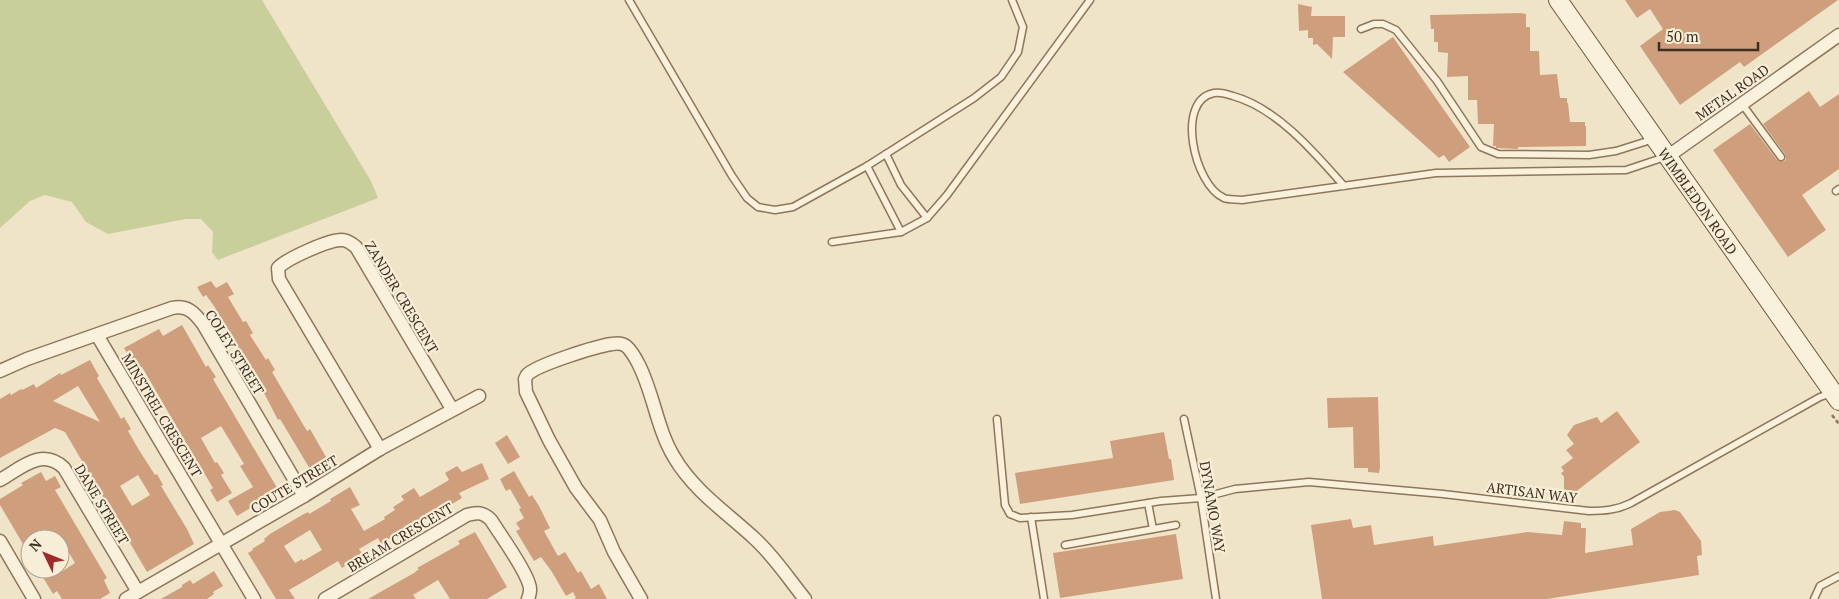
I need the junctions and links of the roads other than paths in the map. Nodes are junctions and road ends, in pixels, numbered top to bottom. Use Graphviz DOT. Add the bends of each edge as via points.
graph roads {
  1 [pos="629,0"];
  2 [pos="1012,0"];
  3 [pos="1090,0"];
  4 [pos="1558,0"];
  5 [pos="1360,29"];
  6 [pos="1839,35"];
  7 [pos="1742,104"];
  8 [pos="1655,139"];
  9 [pos="886,154"];
  10 [pos="1667,157"];
  11 [pos="1782,157"];
  12 [pos="867,166"];
  13 [pos="1344,186"];
  14 [pos="927,218"];
  15 [pos="901,232"];
  16 [pos="832,242"];
  17 [pos="97,335"];
  18 [pos="0,371"];
  19 [pos="479,396"];
  20 [pos="1835,399"];
  21 [pos="452,409"];
  22 [pos="997,419"];
  23 [pos="1184,419"];
  24 [pos="380,449"];
  25 [pos="0,480"];
  26 [pos="304,496"];
  27 [pos="1201,498"];
  28 [pos="1148,503"];
  29 [pos="1031,517"];
  30 [pos="1176,525"];
  31 [pos="1153,529"];
  32 [pos="0,541"];
  33 [pos="221,544"];
  34 [pos="1065,545"];
  35 [pos="1839,576"];
  36 [pos="138,592"];
  37 [pos="34,599"];
  38 [pos="126,599"];
  39 [pos="254,599"];
  40 [pos="325,599"];
  41 [pos="528,599"];
  42 [pos="641,599"];
  43 [pos="805,599"];
  44 [pos="1044,599"];
  45 [pos="1216,599"];
  46 [pos="1814,599"];
  1 -- 12 [label="lane" via="732,176 747,198 758,206 775,210 793,207"];
  2 -- 9 [label="lane" via="1023,27 1018,52 1001,77"];
  3 -- 14 [label="lane"];
  4 -- 8 [label="main road, WIMBLEDON ROAD"];
  5 -- 8 [label="lane" via="1383,24 1396,30 1437,81 1481,147 1498,154 1589,155"];
  6 -- 7 [label="street, METAL ROAD"];
  7 -- 10 [label="street, METAL ROAD"];
  7 -- 11 [label="lane"];
  8 -- 10 [label="main road, WIMBLEDON ROAD"];
  9 -- 12 [label="lane"];
  9 -- 14 [label="lane" via="901,185"];
  10 -- 13 [label="lane" via="1626,170 1436,174"];
  10 -- 20 [label="main road, WIMBLEDON ROAD"];
  12 -- 15 [label="lane"];
  13 -- 13 [label="lane" via="1242,200 1222,197 1207,181 1193,150 1194,114 1198,103 1201,98 1220,92 1245,100 1296,135"];
  14 -- 15 [label="lane"];
  15 -- 16 [label="lane"];
  17 -- 18 [label="street"];
  17 -- 26 [label="street, COLEY STREET" via="172,308 180,306 191,310 203,324"];
  17 -- 33 [label="street, MINSTREL CRESCENT"];
  19 -- 21 [label="street, COUTE STREET"];
  20 -- 27 [label="lane, ARTISAN WAY" via="1820,398 1631,503 1612,510 1589,511 1309,482 1235,489"];
  21 -- 24 [label="street, COUTE STREET"];
  21 -- 24 [label="street, ZANDER CRESCENT" via="356,247 343,240 335,241 291,258 278,268 279,280"];
  22 -- 29 [label="lane, ARTISAN WAY" via="1005,505 1016,517"];
  23 -- 27 [label="lane, DYNAMO WAY"];
  24 -- 26 [label="street, COUTE STREET"];
  25 -- 36 [label="street, DANE STREET" via="33,460 43,458 58,462"];
  26 -- 33 [label="street, COUTE STREET"];
  27 -- 28 [label="lane, ARTISAN WAY"];
  27 -- 45 [label="lane, DYNAMO WAY"];
  28 -- 29 [label="lane, ARTISAN WAY" via="1072,515"];
  28 -- 31 [label="lane"];
  29 -- 44 [label="lane"];
  30 -- 31 [label="lane"];
  31 -- 34 [label="lane"];
  32 -- 37 [label="street"];
  33 -- 36 [label="street, COUTE STREET"];
  33 -- 39 [label="street, MINSTREL CRESCENT"];
  35 -- 46 [label="lane" via="1820,586"];
  36 -- 38 [label="street, COUTE STREET"];
  40 -- 41 [label="street, BREAM CRESCENT" via="477,512 491,520 523,572 529,583"];
  42 -- 43 [label="street" via="600,520 576,488 549,440 525,387 527,374 536,368 611,344 622,344 635,357 649,386 668,447 678,464 770,554"];
}
